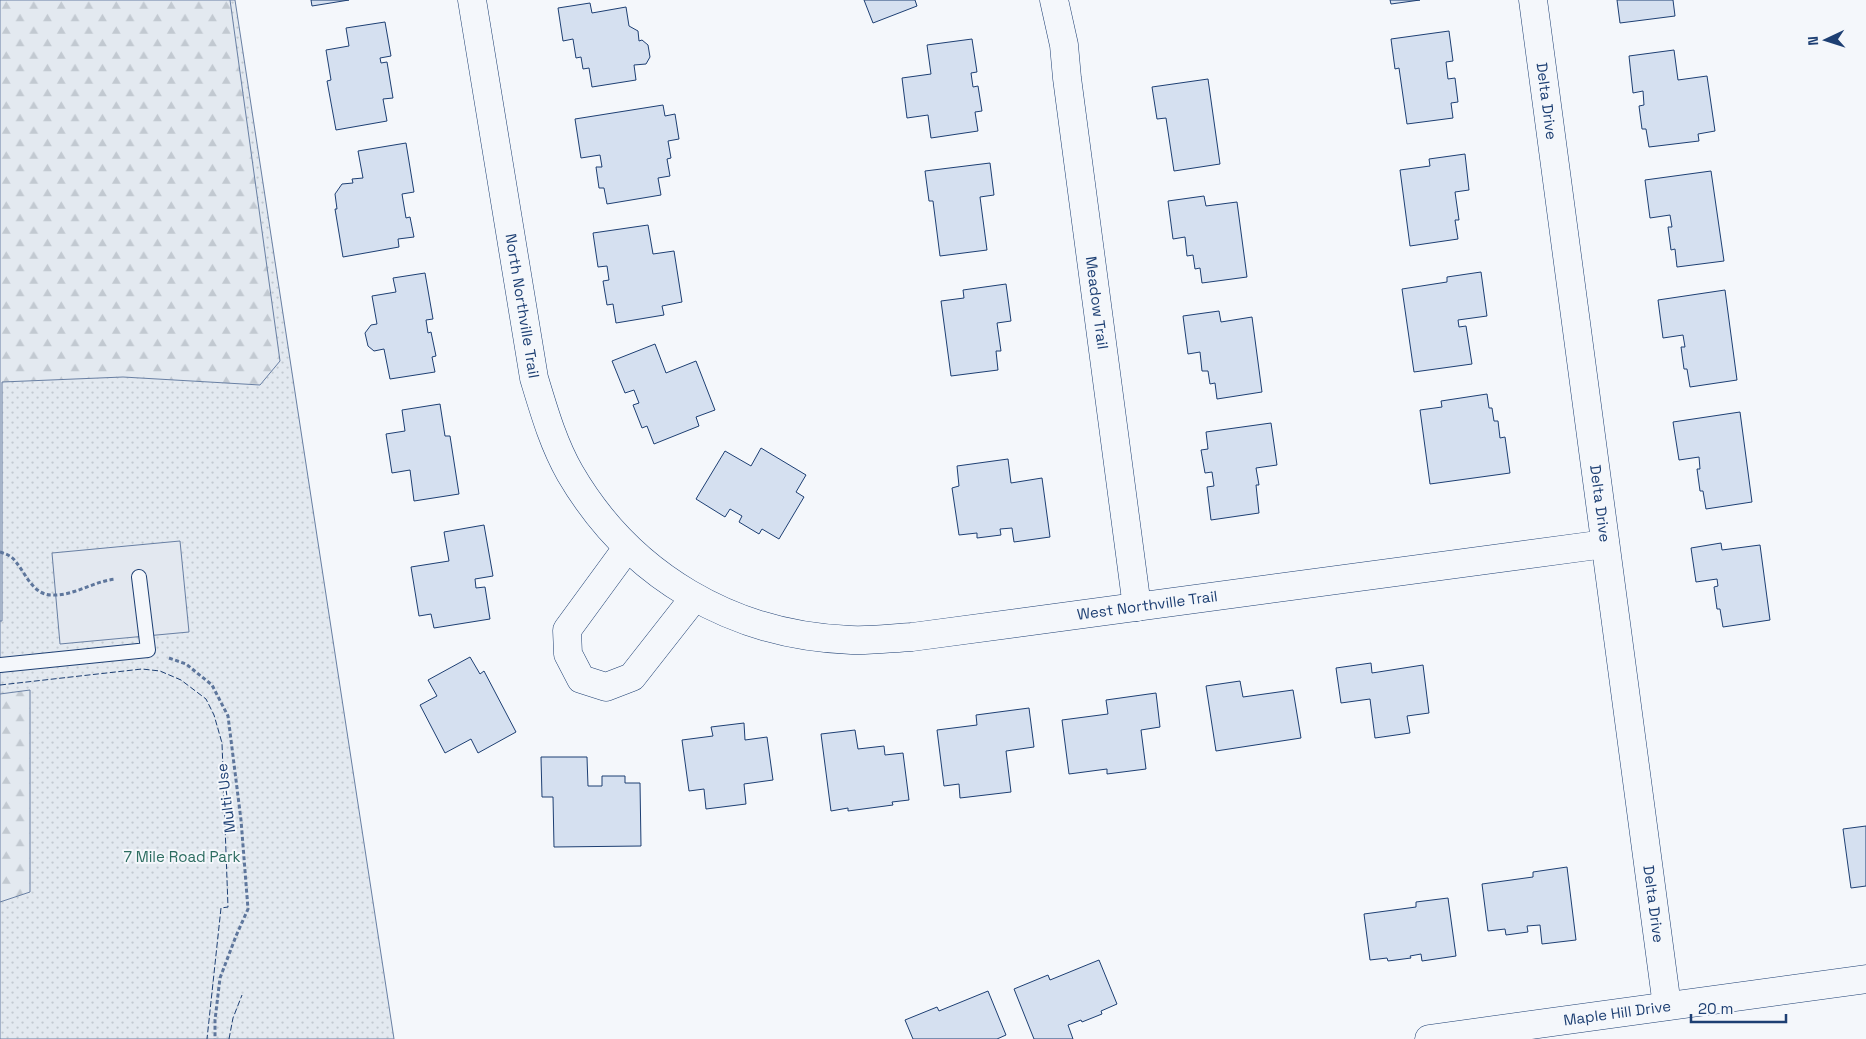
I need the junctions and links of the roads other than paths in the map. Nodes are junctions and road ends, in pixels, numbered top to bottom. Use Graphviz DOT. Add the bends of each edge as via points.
graph roads {
  1 [pos="472,0"];
  2 [pos="1054,0"];
  3 [pos="1533,0"];
  4 [pos="1605,544"];
  5 [pos="627,548"];
  6 [pos="658,574"];
  7 [pos="139,577"];
  8 [pos="694,598"];
  9 [pos="1137,606"];
  10 [pos="0,665"];
  11 [pos="1866,979"];
  12 [pos="1667,1006"];
  13 [pos="1429,1039"];
  1 -- 5 [label="street, North Northville Trail" via="534,378 550,432 570,473 595,511"];
  2 -- 9 [label="street, Meadow Trail" via="1064,45"];
  3 -- 4 [label="street, Delta Drive"];
  4 -- 9 [label="street, West Northville Trail"];
  4 -- 12 [label="street, Delta Drive"];
  5 -- 6 [label="street, North Northville Trail"];
  5 -- 8 [label="street" via="567,630 568,654 581,679 606,687 632,677"];
  6 -- 8 [label="street, West Northville Trail"];
  7 -- 10 [label="lane" via="148,650"];
  8 -- 9 [label="street, West Northville Trail" via="724,614 770,628 817,638 852,640 912,637"];
  11 -- 12 [label="street, Maple Hill Drive"];
  12 -- 13 [label="street, Maple Hill Drive"];
}
